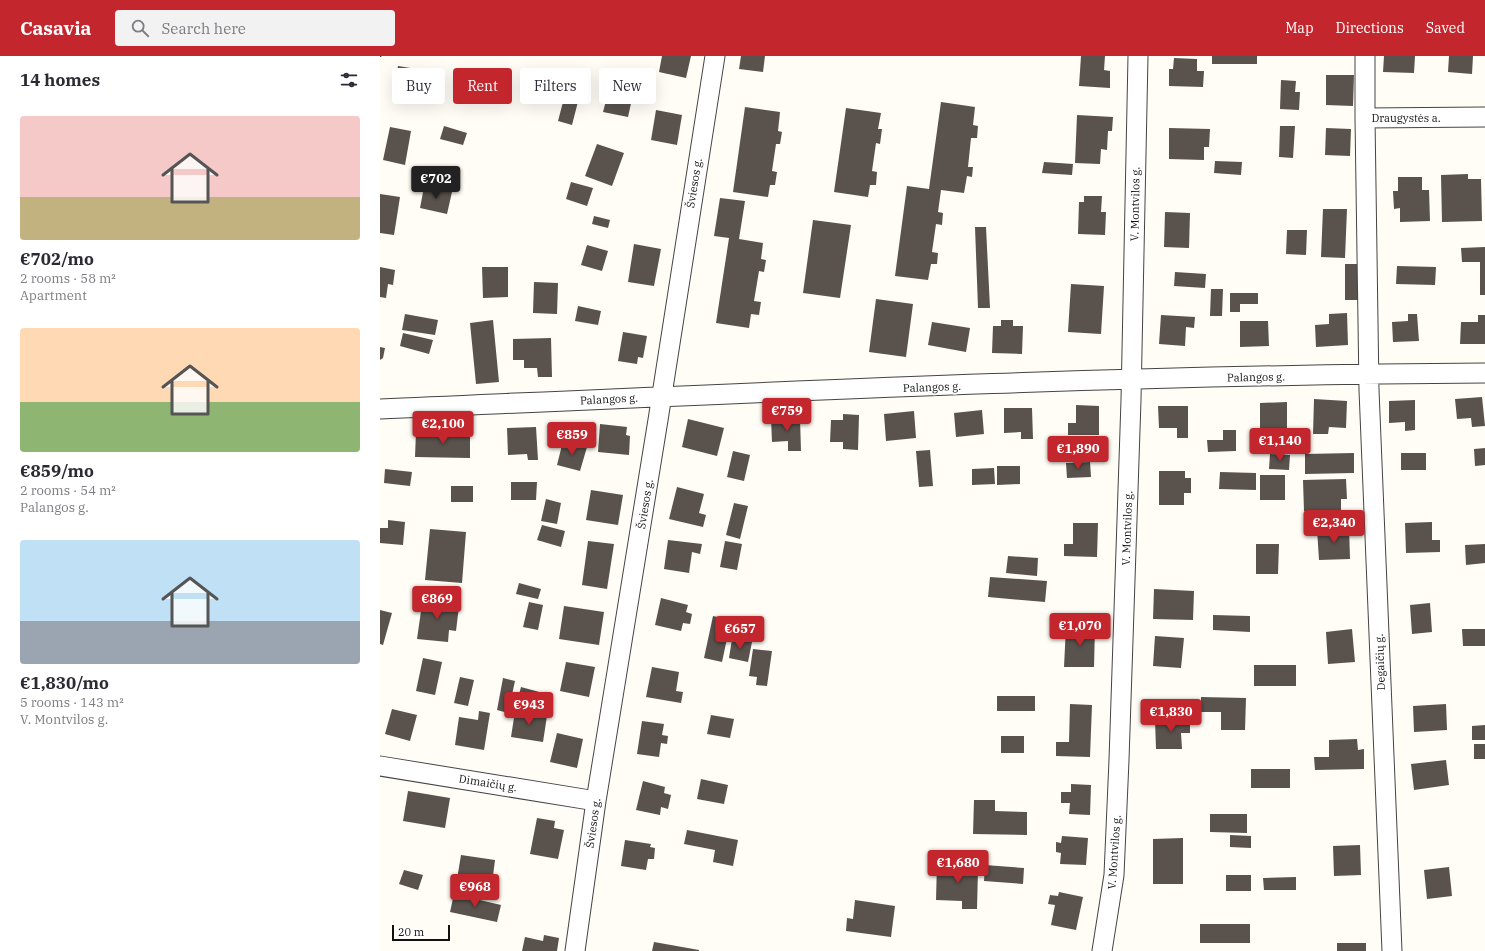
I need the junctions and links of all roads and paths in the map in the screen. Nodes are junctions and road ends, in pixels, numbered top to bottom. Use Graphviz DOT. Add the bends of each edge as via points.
graph roads {
  1 [pos="715,56"];
  2 [pos="1138,56"];
  3 [pos="1365,56"];
  4 [pos="1365,118"];
  5 [pos="1485,118"];
  6 [pos="1485,373"];
  7 [pos="1369,374"];
  8 [pos="1131,380"];
  9 [pos="662,396"];
  10 [pos="380,409"];
  11 [pos="380,766"];
  12 [pos="596,801"];
  13 [pos="575,951"];
  14 [pos="1102,951"];
  15 [pos="1392,951"];
  1 -- 9 [label="street, Šviesos g."];
  2 -- 8 [label="street, V. Montvilos g."];
  3 -- 4 [label="street, Draugystės a."];
  4 -- 5 [label="street, Draugystės a."];
  4 -- 7 [label="street, Degaičių g."];
  6 -- 7 [label="street, Palangos g."];
  7 -- 8 [label="street, Palangos g."];
  7 -- 15 [label="street, Degaičių g."];
  8 -- 9 [label="street, Palangos g."];
  8 -- 14 [label="street, V. Montvilos g." via="1115,867"];
  9 -- 10 [label="street, Palangos g."];
  9 -- 12 [label="street, Šviesos g."];
  11 -- 12 [label="street, Dimaičių g."];
  12 -- 13 [label="street, Šviesos g."];
}
